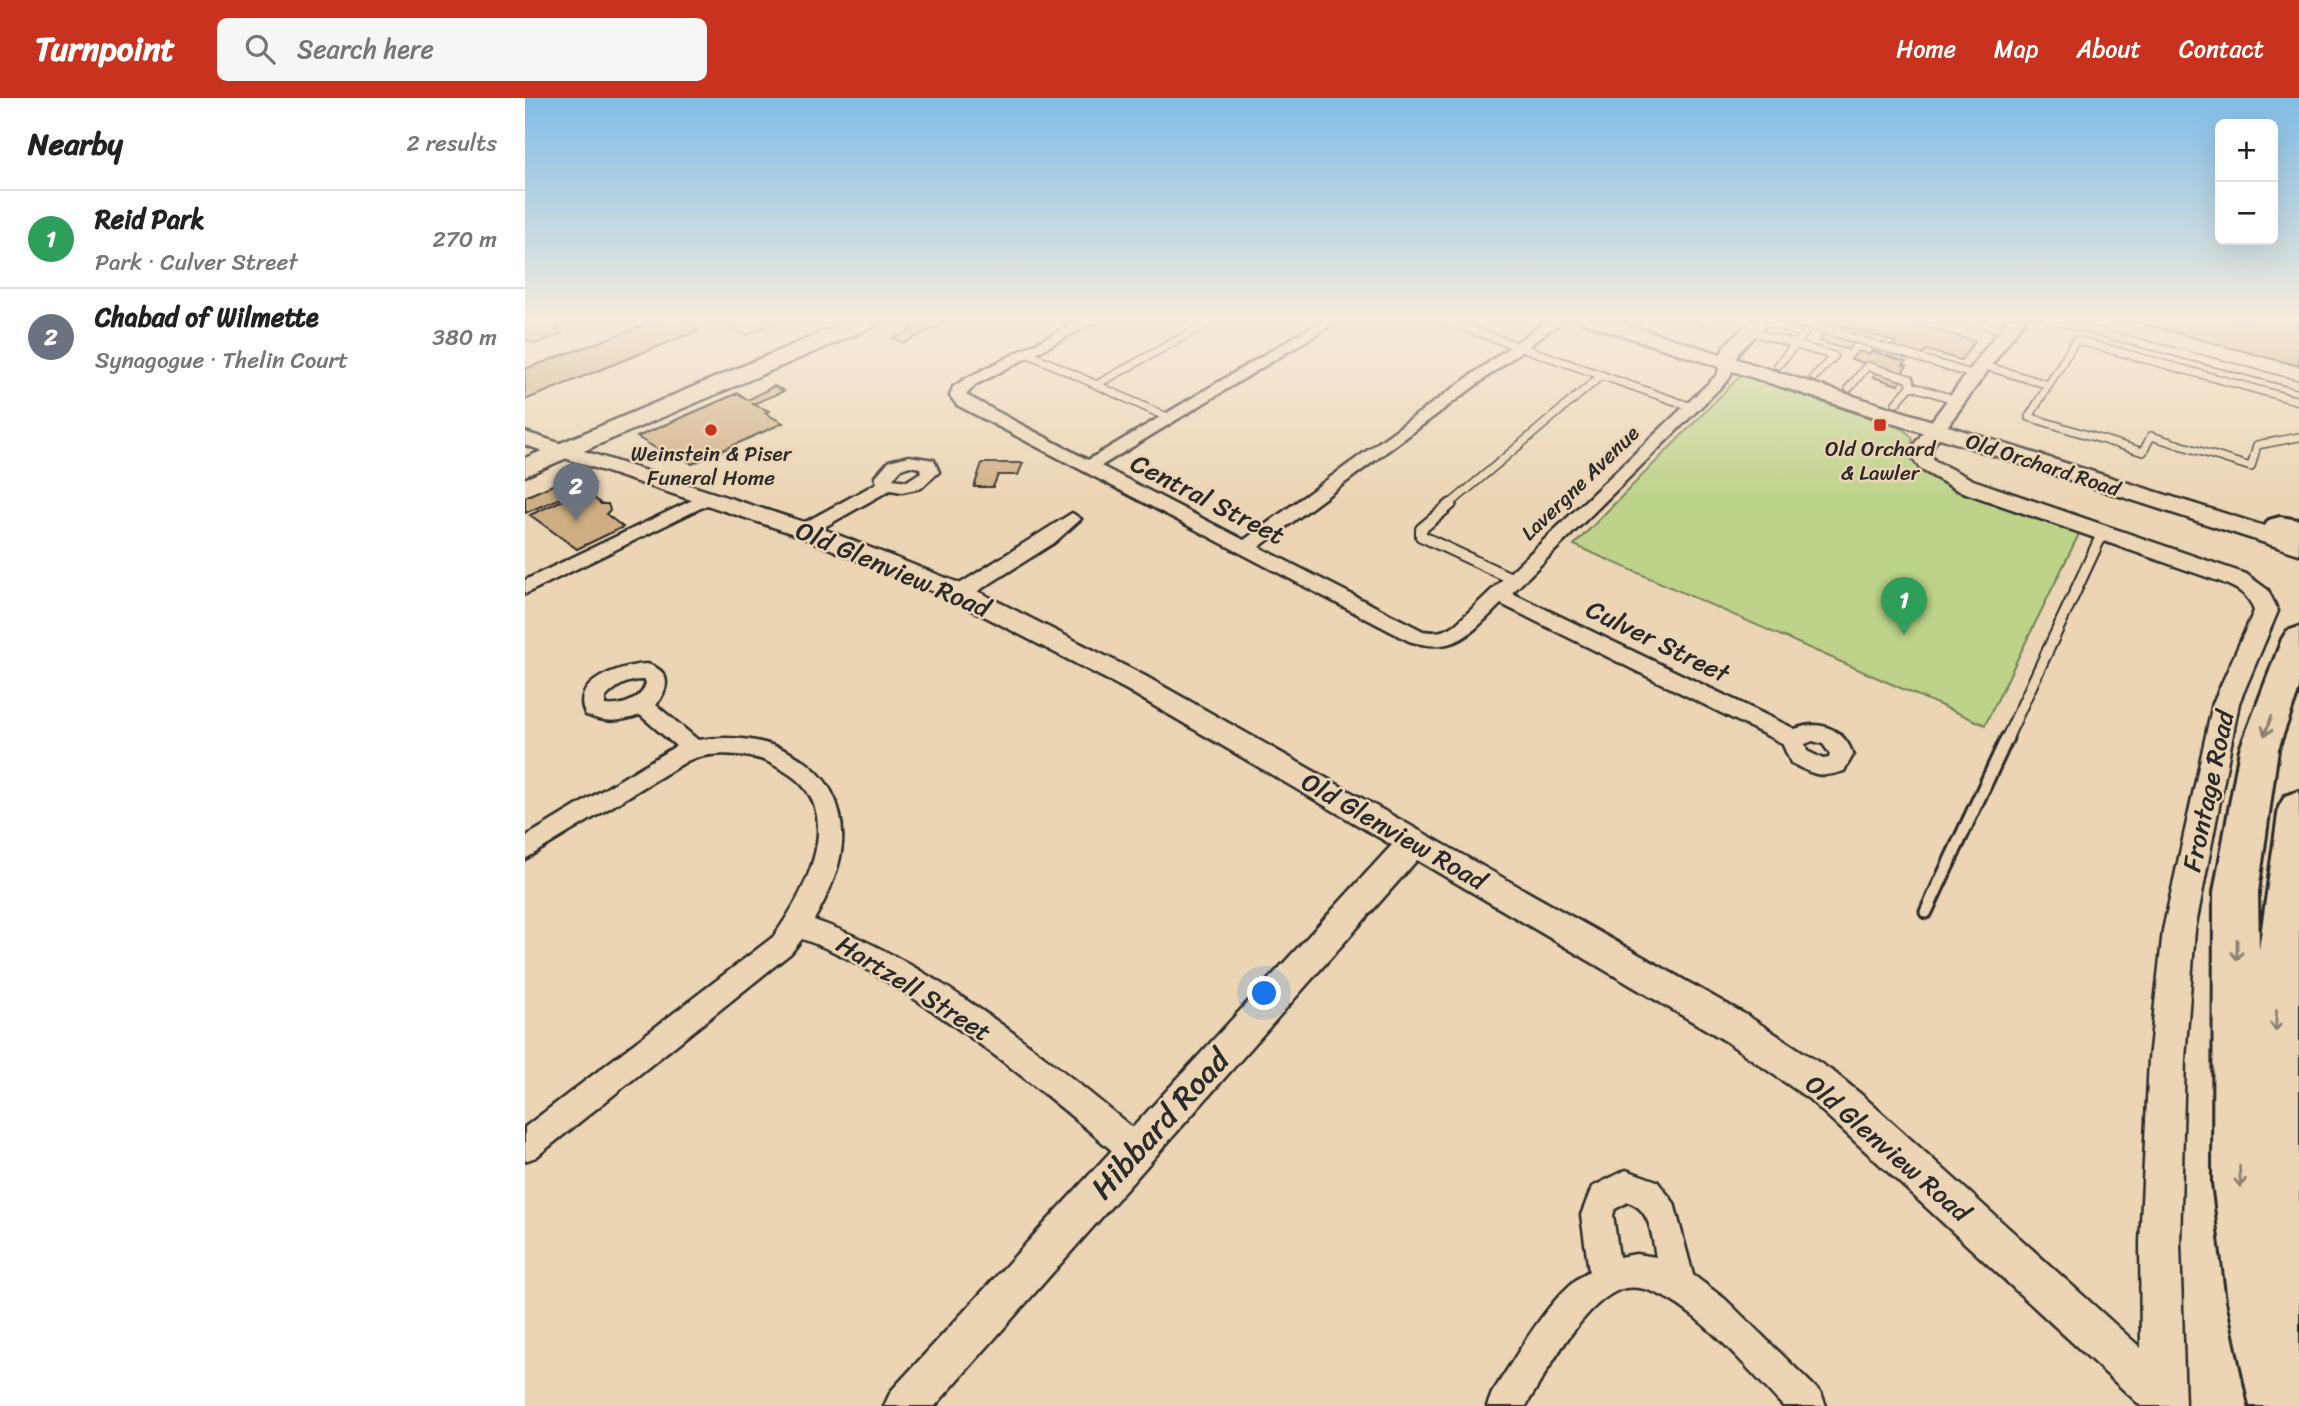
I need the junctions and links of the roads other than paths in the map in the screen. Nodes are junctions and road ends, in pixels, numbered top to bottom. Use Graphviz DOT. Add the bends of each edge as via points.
graph roads {
  1 [pos="703,379"];
  2 [pos="716,379"];
  3 [pos="979,379"];
  4 [pos="1085,379"];
  5 [pos="1105,379"];
  6 [pos="1234,379"];
  7 [pos="1475,379"];
  8 [pos="1597,379"];
  9 [pos="1613,379"];
  10 [pos="1721,379"];
  11 [pos="1810,379"];
  12 [pos="1820,379"];
  13 [pos="1856,379"];
  14 [pos="1910,379"];
  15 [pos="1972,379"];
  16 [pos="2021,379"];
  17 [pos="2053,379"];
  18 [pos="2219,379"];
  19 [pos="2276,379"];
  20 [pos="1096,384"];
  21 [pos="2049,385"];
  22 [pos="2299,385"];
  23 [pos="1911,386"];
  24 [pos="1849,388"];
  25 [pos="959,390"];
  26 [pos="2299,401"];
  27 [pos="1895,402"];
  28 [pos="1692,407"];
  29 [pos="1945,416"];
  30 [pos="1169,418"];
  31 [pos="2299,437"];
  32 [pos="546,445"];
  33 [pos="525,456"];
  34 [pos="1088,467"];
  35 [pos="525,468"];
  36 [pos="888,484"];
  37 [pos="705,499"];
  38 [pos="1072,519"];
  39 [pos="804,530"];
  40 [pos="2103,532"];
  41 [pos="2294,534"];
  42 [pos="1245,548"];
  43 [pos="1513,579"];
  44 [pos="525,588"];
  45 [pos="960,593"];
  46 [pos="1497,594"];
  47 [pos="2299,639"];
  48 [pos="1443,640"];
  49 [pos="641,704"];
  50 [pos="1795,739"];
  51 [pos="694,749"];
  52 [pos="2299,807"];
  53 [pos="1414,842"];
  54 [pos="525,849"];
  55 [pos="1926,912"];
  56 [pos="798,926"];
  57 [pos="525,1146"];
  58 [pos="1136,1151"];
  59 [pos="1626,1186"];
  60 [pos="1621,1274"];
  61 [pos="1678,1282"];
  62 [pos="2163,1400"];
  63 [pos="906,1406"];
  64 [pos="1505,1406"];
  65 [pos="1808,1406"];
  66 [pos="2280,1406"];
  67 [pos="2287,1406"];
  1 -- 32 [label="main road"];
  2 -- 32 [label="main road"];
  3 -- 25 [label="street"];
  4 -- 20 [label="lane"];
  5 -- 20 [label="lane"];
  6 -- 30 [label="street"];
  7 -- 42 [label="street"];
  8 -- 43 [label="lane" via="1421,529 1428,540"];
  9 -- 28 [label="lane"];
  10 -- 28 [label="street, Lavergne Avenue"];
  11 -- 29 [label="main road, Old Orchard Road"];
  12 -- 24 [label="main road, Old Orchard Road"];
  13 -- 24 [label="lane"];
  14 -- 23 [label="lane"];
  15 -- 29 [label="street"];
  16 -- 21 [label="lane"];
  17 -- 21 [label="lane"];
  18 -- 26 [label="lane"];
  19 -- 22 [label="lane"];
  20 -- 30 [label="lane"];
  21 -- 31 [label="lane" via="2029,417 2143,452 2151,436 2251,467 2257,445"];
  23 -- 27 [label="lane"];
  23 -- 29 [label="lane"];
  24 -- 27 [label="main road, Old Orchard Road"];
  25 -- 34 [label="street, Central Street" via="963,402"];
  27 -- 29 [label="main road, Old Orchard Road"];
  28 -- 43 [label="street, Lavergne Avenue"];
  29 -- 40 [label="street, Frontage Road" via="1923,446 1921,455 1927,465"];
  29 -- 41 [label="main road, Old Orchard Road"];
  30 -- 34 [label="street"];
  32 -- 33 [label="main road"];
  32 -- 35 [label="main road"];
  32 -- 37 [label="street, Old Glenview Road"];
  34 -- 42 [label="street, Central Street"];
  36 -- 39 [label="street"];
  37 -- 39 [label="street, Old Glenview Road"];
  37 -- 44 [label="street"];
  38 -- 45 [label="street"];
  39 -- 45 [label="street, Old Glenview Road"];
  40 -- 55 [label="lane"];
  40 -- 62 [label="street, Frontage Road" via="2239,581 2257,592 2266,611 2226,704 2179,930 2167,1059 2161,1204"];
  42 -- 48 [label="street, Central Street" via="1416,636"];
  43 -- 46 [label="street, Lavergne Avenue"];
  45 -- 53 [label="street, Old Glenview Road" via="1136,683"];
  46 -- 48 [label="street, Lavergne Avenue" via="1463,629"];
  46 -- 50 [label="street, Culver Street"];
  47 -- 66 [label="highway, one-way" via="2259,749 2236,892 2239,1183 2256,1301"];
  49 -- 51 [label="street"];
  51 -- 54 [label="street"];
  51 -- 56 [label="street" via="768,751 806,773 819,789 828,810 830,850 824,874"];
  52 -- 67 [label="highway, one-way" via="2281,933 2275,1042"];
  53 -- 58 [label="street, Hibbard Road"];
  53 -- 62 [label="street, Old Glenview Road" via="1736,1028 1822,1086"];
  56 -- 57 [label="street" via="762,963"];
  56 -- 58 [label="street, Hartzell Street" via="828,934 958,1012 1026,1060"];
  58 -- 63 [label="street, Hibbard Road"];
  59 -- 60 [label="street" via="1602,1198 1597,1215"];
  59 -- 61 [label="street" via="1646,1192 1663,1214"];
  60 -- 61 [label="street"];
  60 -- 64 [label="street" via="1573,1307"];
  61 -- 65 [label="street" via="1701,1298"];
}
